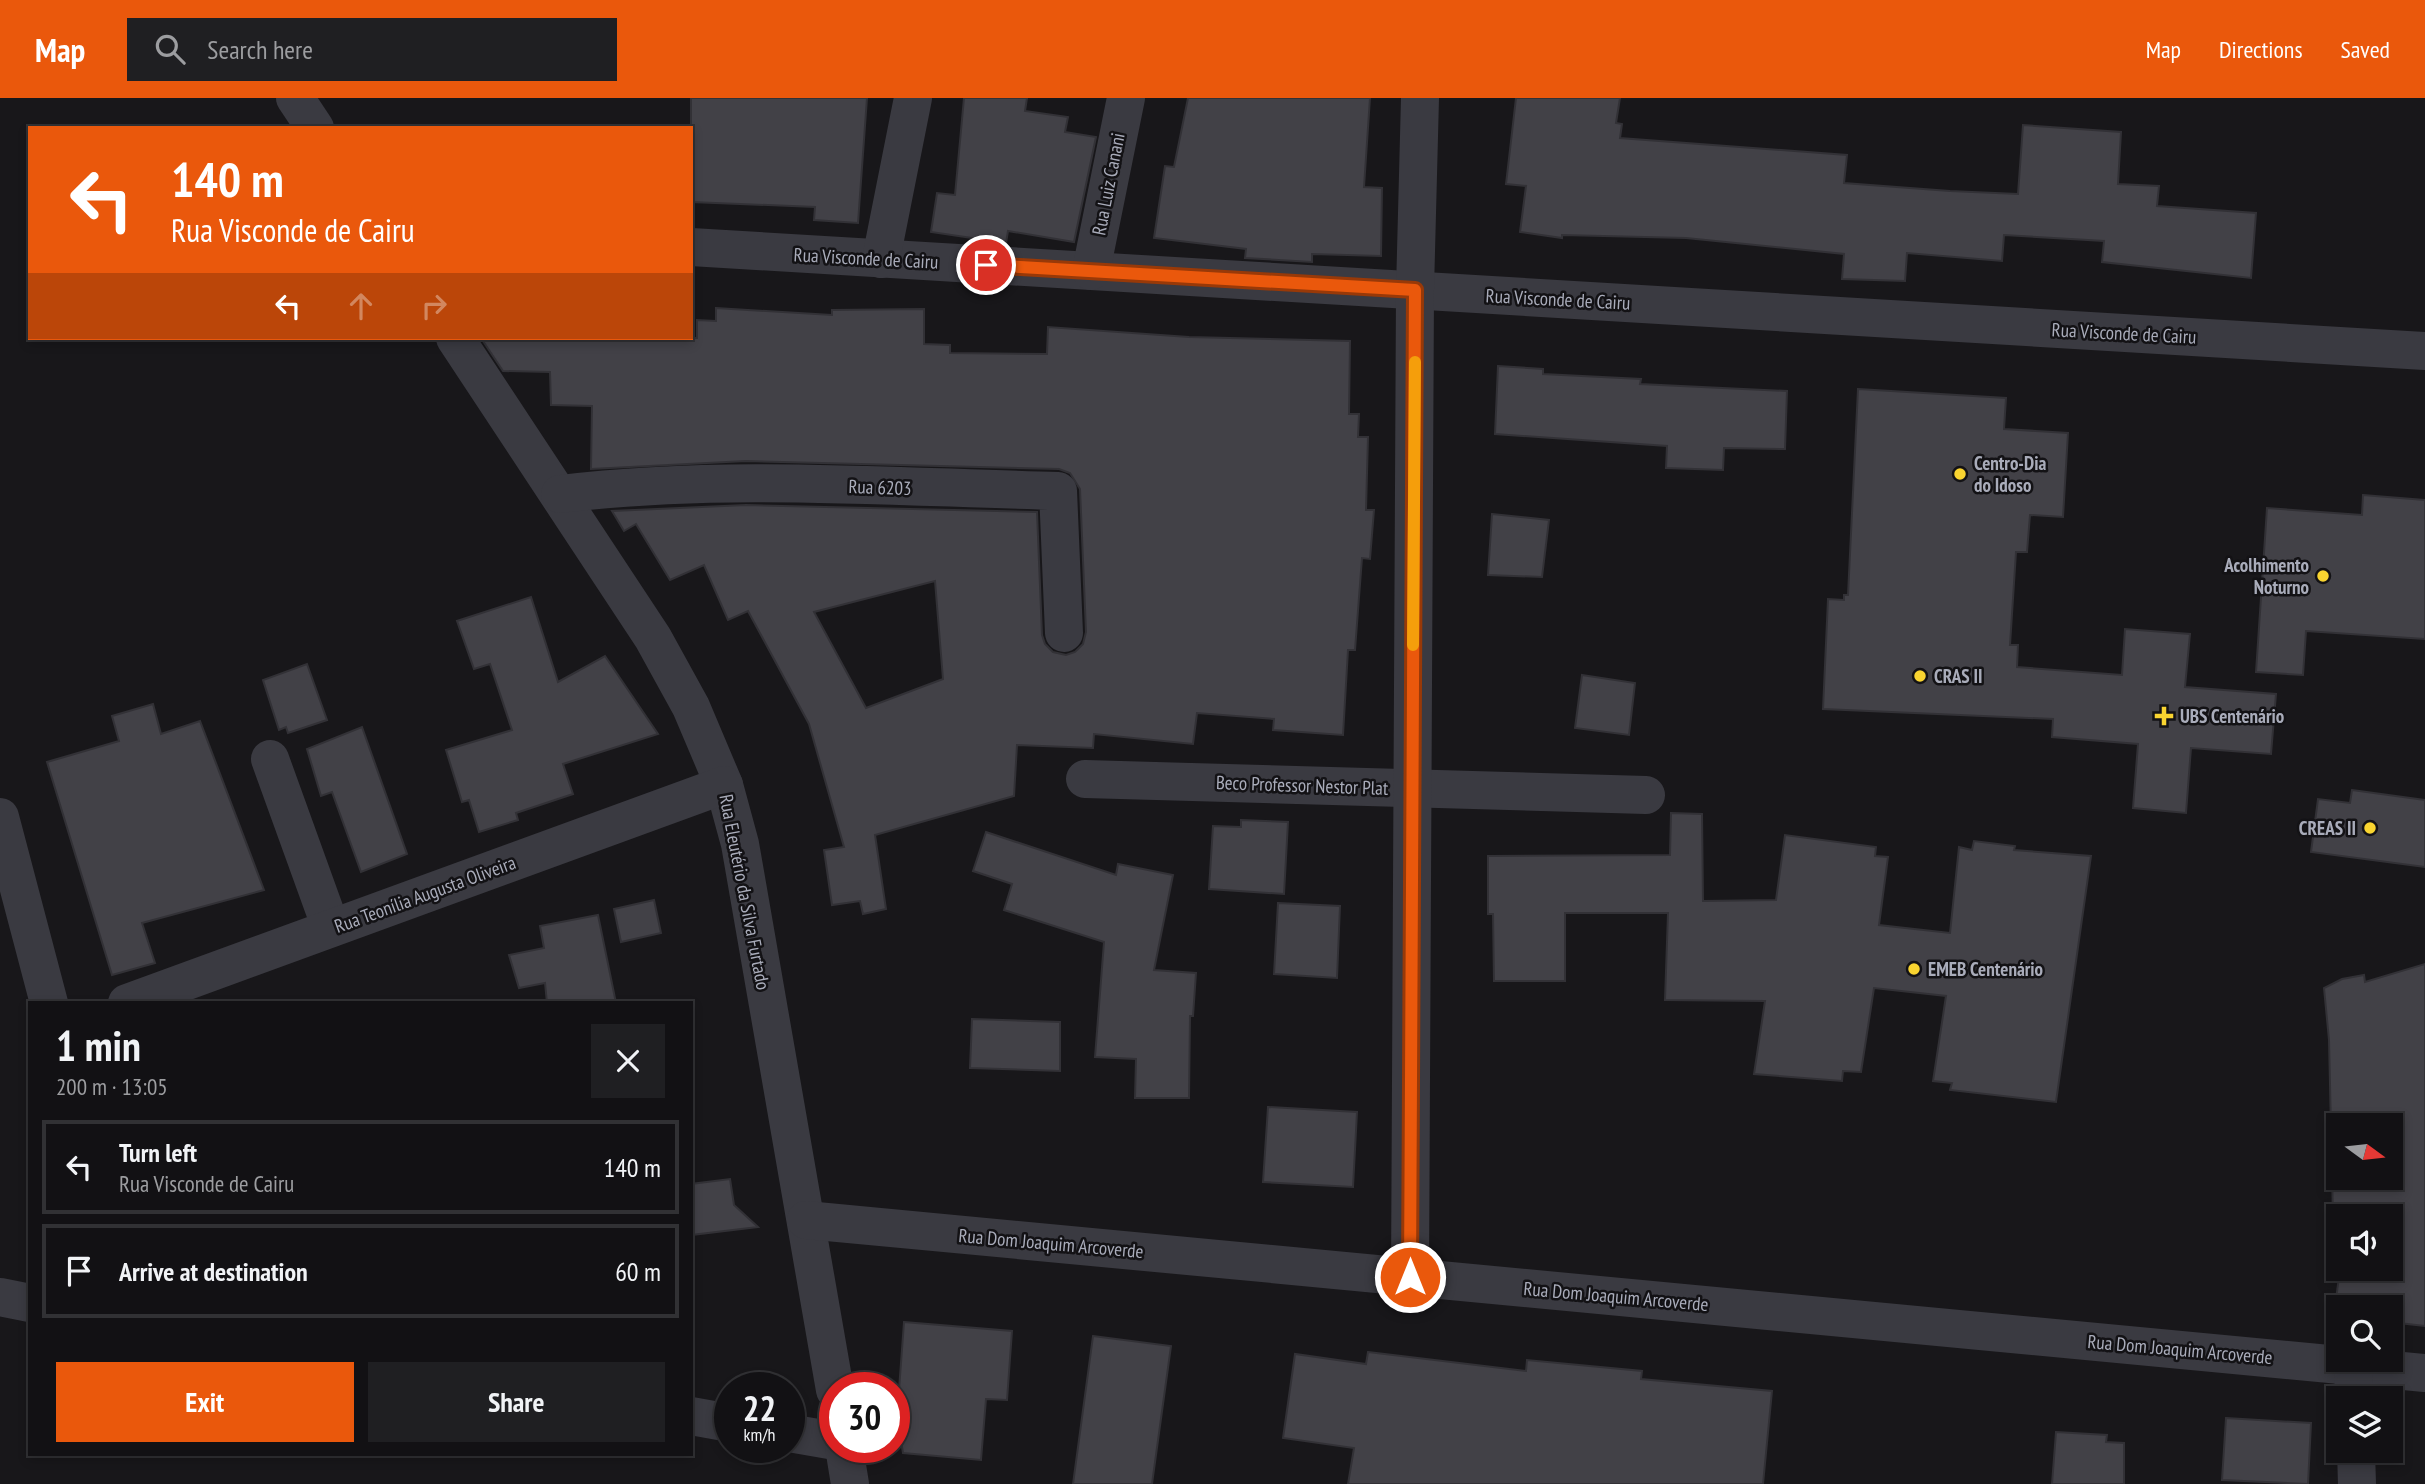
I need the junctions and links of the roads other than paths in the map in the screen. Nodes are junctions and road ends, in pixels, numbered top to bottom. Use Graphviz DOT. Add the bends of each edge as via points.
graph roads {
  1 [pos="295,98"];
  2 [pos="913,98"];
  3 [pos="1126,98"];
  4 [pos="1420,98"];
  5 [pos="314,126"];
  6 [pos="693,247"];
  7 [pos="881,259"];
  8 [pos="1091,271"];
  9 [pos="1415,290"];
  10 [pos="456,340"];
  11 [pos="2425,351"];
  12 [pos="560,494"];
  13 [pos="1064,633"];
  14 [pos="270,759"];
  15 [pos="1084,779"];
  16 [pos="724,785"];
  17 [pos="1412,789"];
  18 [pos="1646,795"];
  19 [pos="0,817"];
  20 [pos="7,869"];
  21 [pos="331,928"];
  22 [pos="48,1001"];
  23 [pos="132,1001"];
  24 [pos="806,1220"];
  25 [pos="1410,1277"];
  26 [pos="0,1297"];
  27 [pos="28,1303"];
  28 [pos="832,1372"];
  29 [pos="2425,1373"];
  30 [pos="2354,1382"];
  31 [pos="693,1416"];
  32 [pos="714,1420"];
  33 [pos="847,1463"];
  34 [pos="2356,1463"];
  35 [pos="850,1484"];
  36 [pos="2357,1484"];
  1 -- 5 [label="street"];
  2 -- 7 [label="street"];
  3 -- 8 [label="street, Rua Luiz Canani"];
  4 -- 9 [label="street"];
  6 -- 7 [label="street, Rua Visconde de Cairu"];
  7 -- 8 [label="street, Rua Visconde de Cairu"];
  8 -- 9 [label="street, Rua Visconde de Cairu"];
  9 -- 11 [label="street, Rua Visconde de Cairu"];
  9 -- 17 [label="street"];
  10 -- 12 [label="street, Rua Eleutério da Silva Furtado"];
  12 -- 13 [label="street, Rua 6203" via="640,484 724,482 1058,491"];
  12 -- 16 [label="street, Rua Eleutério da Silva Furtado" via="653,638 685,695"];
  14 -- 21 [label="street"];
  15 -- 17 [label="street, Beco Professor Nestor Plat"];
  16 -- 21 [label="street, Rua Teonília Augusta Oliveira"];
  16 -- 24 [label="street, Rua Eleutério da Silva Furtado" via="740,844"];
  17 -- 18 [label="street, Beco Professor Nestor Plat"];
  17 -- 25 [label="street"];
  19 -- 20 [label="street"];
  20 -- 22 [label="street"];
  21 -- 23 [label="street, Rua Teonília Augusta Oliveira"];
  24 -- 25 [label="street, Rua Dom Joaquim Arcoverde"];
  24 -- 28 [label="street, Rua Eleutério da Silva Furtado"];
  25 -- 30 [label="street, Rua Dom Joaquim Arcoverde"];
  26 -- 27 [label="street"];
  29 -- 30 [label="street, Rua Dom Joaquim Arcoverde"];
  31 -- 32 [label="street"];
  33 -- 35 [label="street"];
  34 -- 36 [label="street"];
}
